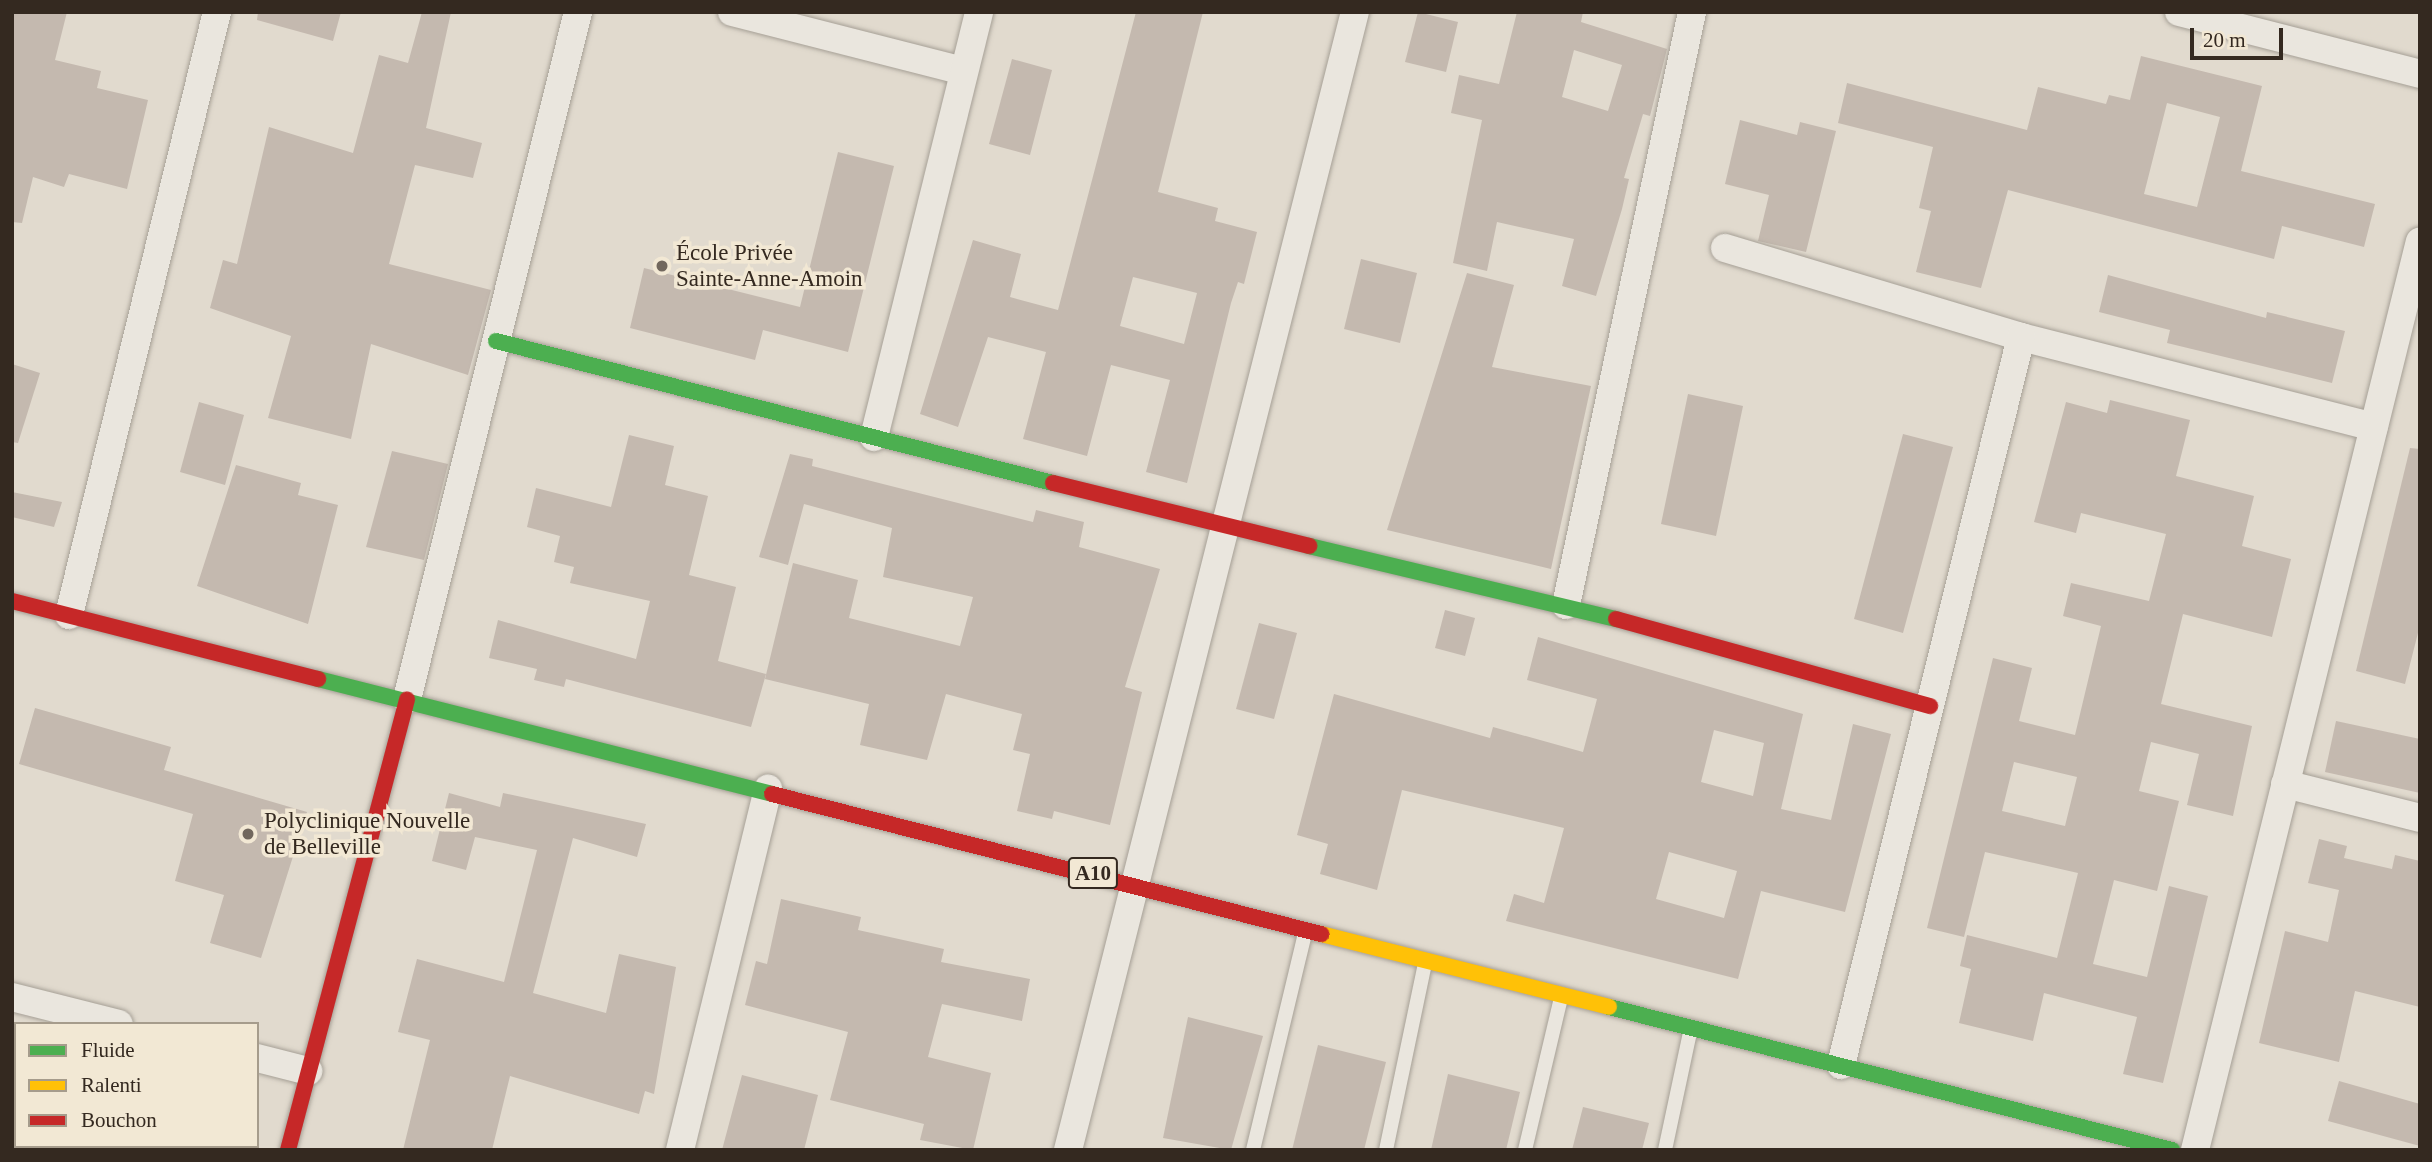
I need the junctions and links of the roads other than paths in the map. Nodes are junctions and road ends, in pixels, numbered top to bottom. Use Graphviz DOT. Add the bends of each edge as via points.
graph roads {
  1 [pos="217,12"];
  2 [pos="578,12"];
  3 [pos="732,12"];
  4 [pos="979,12"];
  5 [pos="1355,12"];
  6 [pos="1692,12"];
  7 [pos="2179,12"];
  8 [pos="2206,16"];
  9 [pos="964,71"];
  10 [pos="2420,74"];
  11 [pos="2420,241"];
  12 [pos="1725,248"];
  13 [pos="2021,337"];
  14 [pos="496,341"];
  15 [pos="2374,426"];
  16 [pos="874,437"];
  17 [pos="1227,527"];
  18 [pos="12,601"];
  19 [pos="1566,605"];
  20 [pos="68,615"];
  21 [pos="408,699"];
  22 [pos="1930,706"];
  23 [pos="2286,784"];
  24 [pos="768,789"];
  25 [pos="2420,818"];
  26 [pos="1135,884"];
  27 [pos="1307,928"];
  28 [pos="1426,958"];
  29 [pos="1562,993"];
  30 [pos="12,997"];
  31 [pos="112,1022"];
  32 [pos="1692,1027"];
  33 [pos="259,1059"];
  34 [pos="1841,1065"];
  35 [pos="308,1071"];
  36 [pos="288,1150"];
  37 [pos="680,1150"];
  38 [pos="1068,1150"];
  39 [pos="1254,1150"];
  40 [pos="1386,1150"];
  41 [pos="1525,1150"];
  42 [pos="1665,1150"];
  43 [pos="2172,1150"];
  44 [pos="2195,1150"];
  1 -- 20 [label="street"];
  2 -- 14 [label="street"];
  3 -- 9 [label="street"];
  4 -- 9 [label="street"];
  5 -- 17 [label="street"];
  6 -- 19 [label="street"];
  7 -- 8 [label="street"];
  8 -- 10 [label="street"];
  9 -- 16 [label="street"];
  11 -- 15 [label="street"];
  12 -- 13 [label="street"];
  13 -- 15 [label="street"];
  13 -- 22 [label="street"];
  14 -- 16 [label="main road"];
  14 -- 21 [label="street"];
  15 -- 23 [label="street"];
  16 -- 17 [label="main road"];
  17 -- 19 [label="main road"];
  17 -- 26 [label="street"];
  18 -- 20 [label="main road, A10"];
  19 -- 22 [label="main road"];
  20 -- 21 [label="main road, A10"];
  21 -- 24 [label="main road, A10"];
  21 -- 35 [label="main road"];
  22 -- 34 [label="street"];
  23 -- 25 [label="street"];
  23 -- 44 [label="street"];
  24 -- 26 [label="main road, A10"];
  24 -- 37 [label="street"];
  26 -- 27 [label="main road, A10"];
  26 -- 38 [label="street"];
  27 -- 28 [label="main road, A10"];
  27 -- 39 [label="lane"];
  28 -- 29 [label="main road, A10"];
  28 -- 40 [label="lane"];
  29 -- 32 [label="main road, A10"];
  29 -- 41 [label="lane"];
  30 -- 31 [label="street"];
  32 -- 34 [label="main road, A10"];
  32 -- 42 [label="lane"];
  33 -- 35 [label="street"];
  34 -- 43 [label="main road, A10"];
  35 -- 36 [label="main road"];
}
